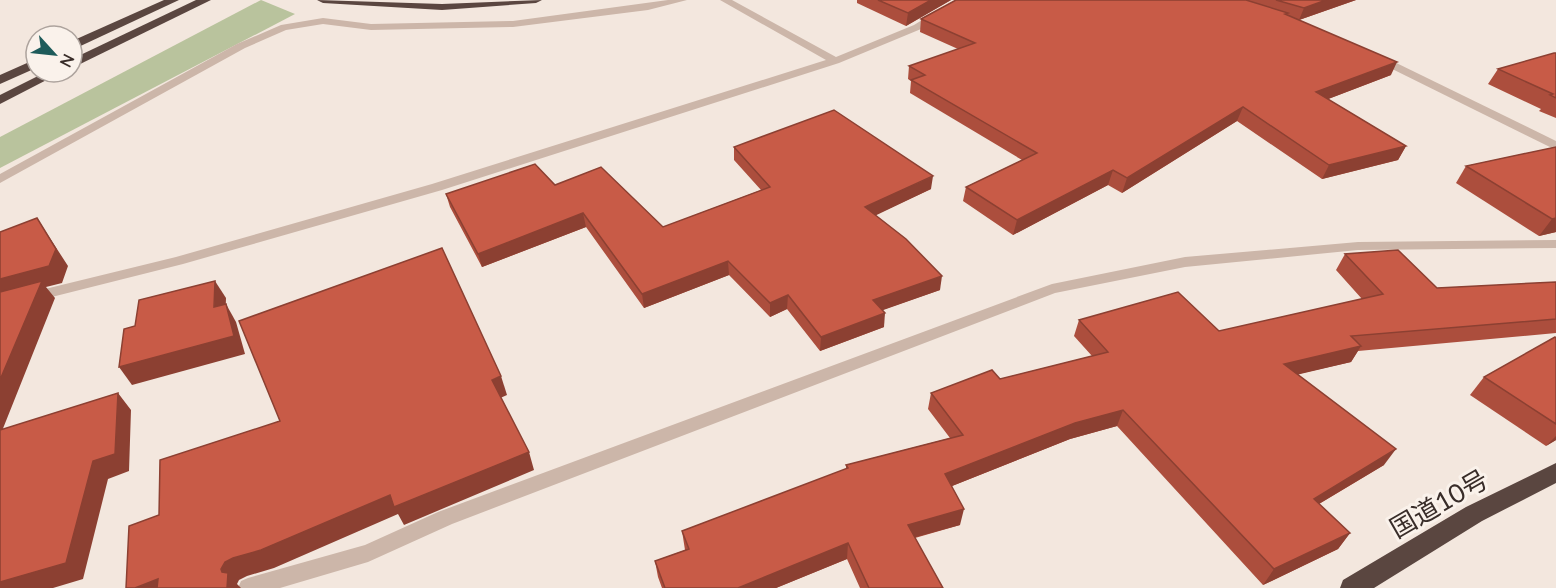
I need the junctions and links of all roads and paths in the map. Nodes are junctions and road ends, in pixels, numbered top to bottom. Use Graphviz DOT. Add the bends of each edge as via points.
graph roads {
  1 [pos="173,0"];
  2 [pos="206,0"];
  3 [pos="323,0"];
  4 [pos="536,0"];
  5 [pos="682,0"];
  6 [pos="725,0"];
  7 [pos="961,0"];
  8 [pos="84,41"];
  9 [pos="1369,54"];
  10 [pos="84,58"];
  11 [pos="835,61"];
  12 [pos="24,69"];
  13 [pos="0,80"];
  14 [pos="32,84"];
  15 [pos="0,100"];
  16 [pos="1556,146"];
  17 [pos="0,179"];
  18 [pos="1556,244"];
  19 [pos="0,305"];
  20 [pos="1556,472"];
  21 [pos="248,588"];
  22 [pos="1352,588"];
  1 -- 8 [label="highway"];
  2 -- 10 [label="highway"];
  3 -- 4 [label="highway" via="442,7"];
  5 -- 17 [label="street" via="513,24 371,27 323,21 284,27 241,45"];
  6 -- 11 [label="street"];
  7 -- 11 [label="street" via="939,15"];
  9 -- 16 [label="street"];
  11 -- 19 [label="street" via="437,187 178,261"];
  12 -- 13 [label="highway"];
  14 -- 15 [label="highway"];
  18 -- 21 [label="street" via="1358,246 1185,262 1052,290 445,518 368,554"];
  20 -- 22 [label="highway, 国道10号" via="1474,514"];
}
